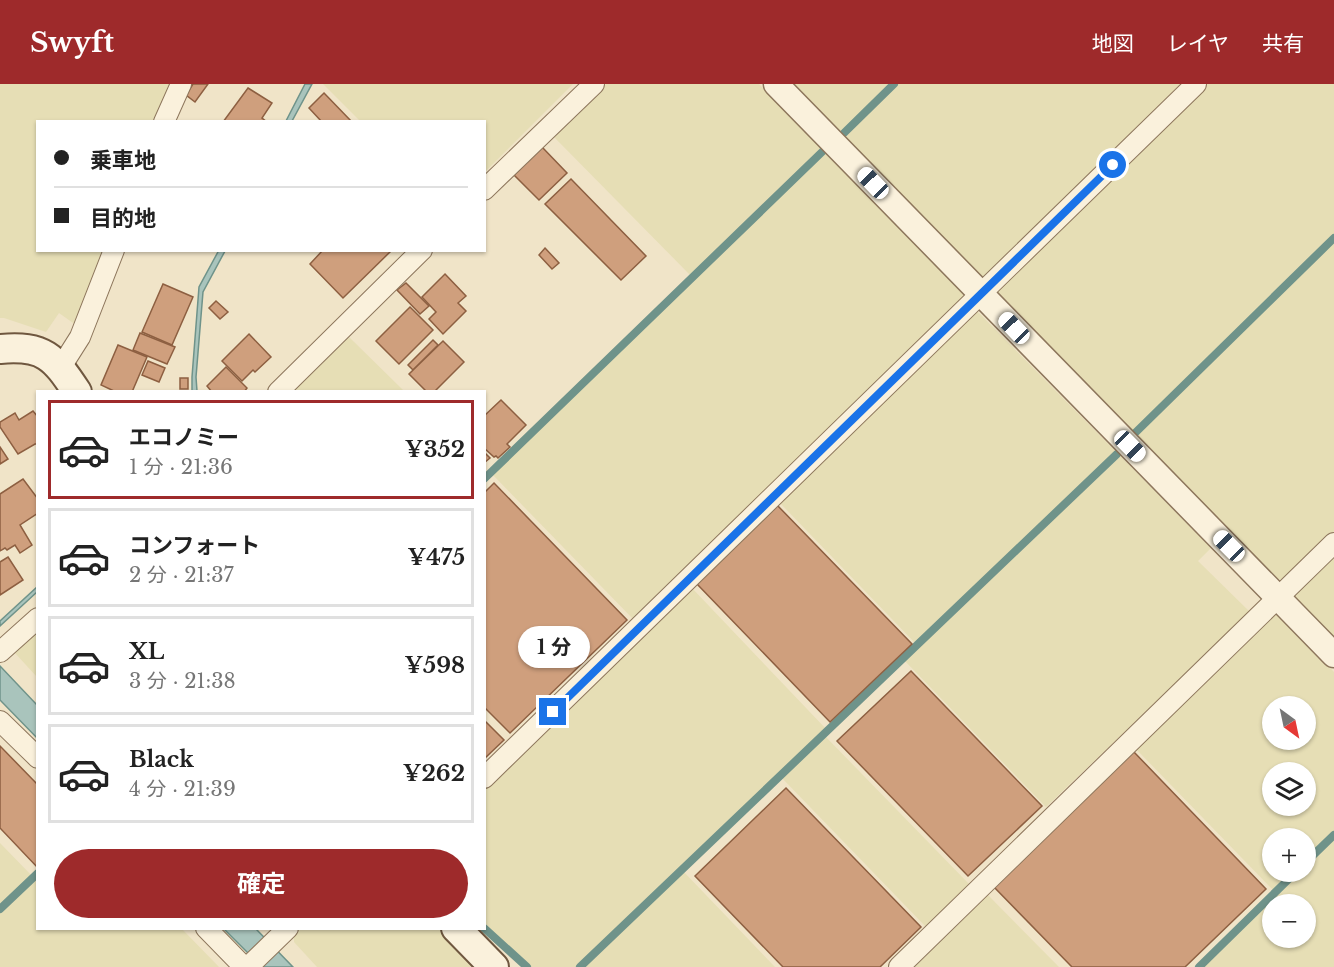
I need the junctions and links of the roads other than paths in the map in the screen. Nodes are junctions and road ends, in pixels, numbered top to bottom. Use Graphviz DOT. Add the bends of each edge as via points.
graph roads {
  1 [pos="181,84"];
  2 [pos="594,84"];
  3 [pos="776,84"];
  4 [pos="1196,84"];
  5 [pos="165,120"];
  6 [pos="486,188"];
  7 [pos="113,252"];
  8 [pos="421,252"];
  9 [pos="981,295"];
  10 [pos="0,349"];
  11 [pos="60,367"];
  12 [pos="76,390"];
  13 [pos="280,390"];
  14 [pos="1334,543"];
  15 [pos="1279,597"];
  16 [pos="36,620"];
  17 [pos="0,652"];
  18 [pos="1334,655"];
  19 [pos="0,721"];
  20 [pos="36,757"];
  21 [pos="486,776"];
  22 [pos="208,930"];
  23 [pos="458,930"];
  24 [pos="281,935"];
  25 [pos="248,966"];
  26 [pos="494,967"];
  27 [pos="899,967"];
  1 -- 5 [label="street"];
  2 -- 6 [label="street"];
  3 -- 9 [label="street"];
  4 -- 9 [label="street"];
  7 -- 11 [label="street" via="80,337"];
  8 -- 13 [label="street"];
  9 -- 15 [label="street"];
  9 -- 21 [label="street"];
  10 -- 11 [label="main road" via="36,350"];
  11 -- 12 [label="main road"];
  14 -- 15 [label="street"];
  15 -- 18 [label="street"];
  15 -- 27 [label="street"];
  16 -- 17 [label="street"];
  19 -- 20 [label="street"];
  22 -- 25 [label="street"];
  23 -- 26 [label="main road"];
  24 -- 25 [label="street"];
}
